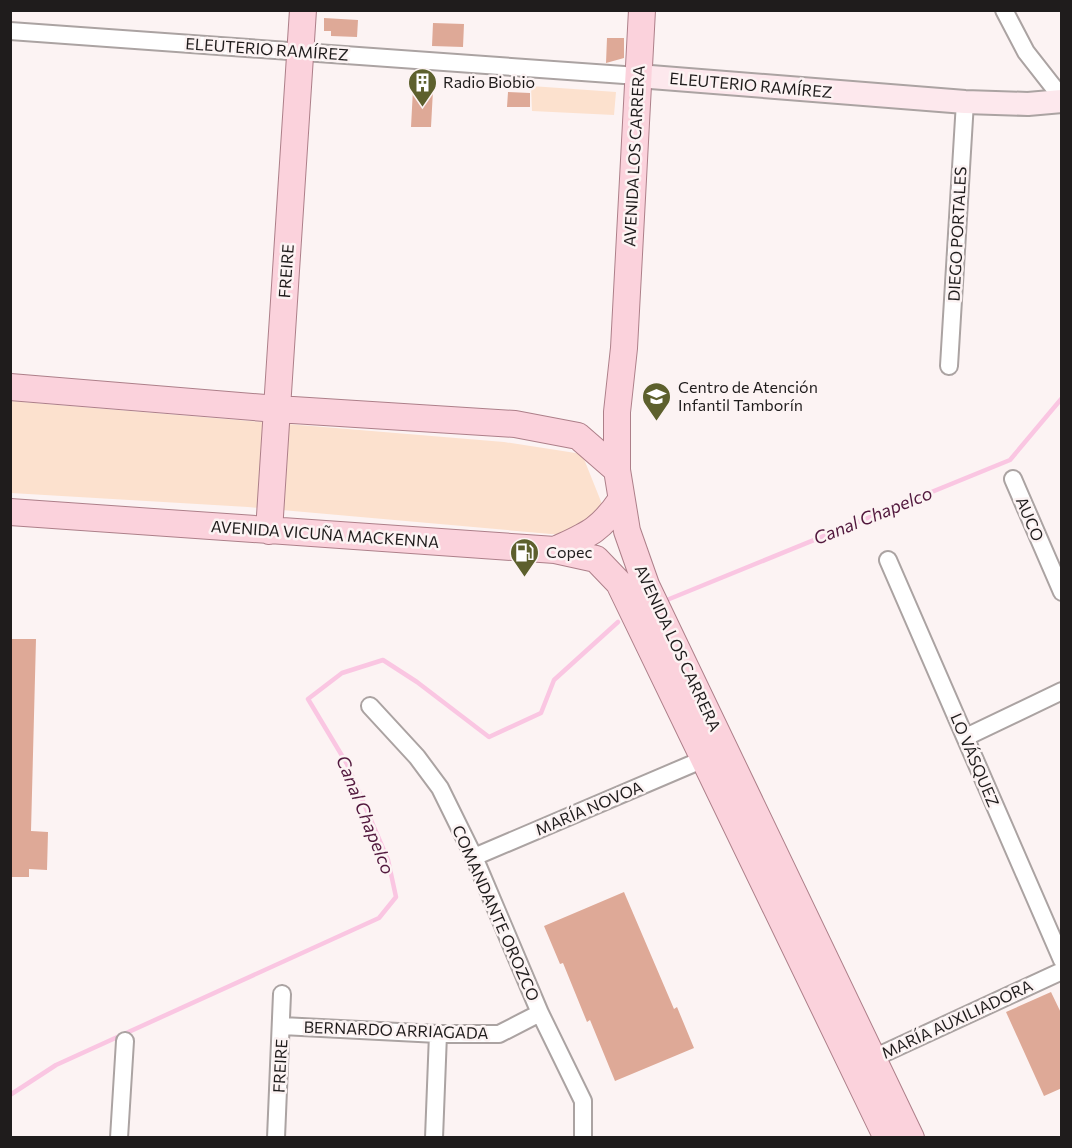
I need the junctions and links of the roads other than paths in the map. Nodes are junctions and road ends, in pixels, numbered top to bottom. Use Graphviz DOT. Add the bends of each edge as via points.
graph roads {
  1 [pos="303,10"];
  2 [pos="642,10"];
  3 [pos="1004,10"];
  4 [pos="10,31"];
  5 [pos="301,51"];
  6 [pos="638,76"];
  7 [pos="1062,99"];
  8 [pos="965,102"];
  9 [pos="949,366"];
  10 [pos="10,387"];
  11 [pos="277,409"];
  12 [pos="617,470"];
  13 [pos="1013,479"];
  14 [pos="621,500"];
  15 [pos="10,512"];
  16 [pos="269,531"];
  17 [pos="555,550"];
  18 [pos="888,560"];
  19 [pos="1062,592"];
  20 [pos="1062,691"];
  21 [pos="370,706"];
  22 [pos="966,737"];
  23 [pos="704,759"];
  24 [pos="474,857"];
  25 [pos="1062,960"];
  26 [pos="1062,971"];
  27 [pos="282,994"];
  28 [pos="540,1013"];
  29 [pos="282,1026"];
  30 [pos="438,1034"];
  31 [pos="125,1041"];
  32 [pos="863,1062"];
  33 [pos="119,1137"];
  34 [pos="276,1137"];
  35 [pos="434,1137"];
  36 [pos="583,1137"];
  37 [pos="887,1137"];
  38 [pos="911,1137"];
  1 -- 5 [label="main road, FREIRE"];
  2 -- 6 [label="main road, AVENIDA LOS CARRERA"];
  3 -- 7 [label="street" via="1026,52"];
  4 -- 5 [label="street, ELEUTERIO RAMÍREZ"];
  5 -- 6 [label="street, ELEUTERIO RAMÍREZ"];
  5 -- 11 [label="main road, FREIRE"];
  6 -- 8 [label="street, ELEUTERIO RAMÍREZ"];
  6 -- 12 [label="main road, AVENIDA LOS CARRERA" via="617,412"];
  7 -- 8 [label="street, ELEUTERIO RAMÍREZ" via="1028,104"];
  8 -- 9 [label="street, DIEGO PORTALES"];
  10 -- 11 [label="main road"];
  11 -- 12 [label="main road" via="515,424 578,436"];
  11 -- 16 [label="main road, FREIRE"];
  12 -- 14 [label="main road, AVENIDA LOS CARRERA"];
  13 -- 19 [label="street, AUCO"];
  14 -- 17 [label="main road, AVENIDA VICUÑA MACKENNA" via="592,533"];
  14 -- 32 [label="main road, AVENIDA LOS CARRERA" via="646,585"];
  15 -- 16 [label="main road, AVENIDA VICUÑA MACKENNA"];
  16 -- 17 [label="main road, AVENIDA VICUÑA MACKENNA"];
  17 -- 23 [label="main road, AVENIDA LOS CARRERA" via="596,559 619,583"];
  18 -- 22 [label="street, LO VÁSQUEZ"];
  20 -- 22 [label="street"];
  21 -- 24 [label="street, COMANDANTE OROZCO" via="440,788"];
  22 -- 25 [label="street, LO VÁSQUEZ"];
  23 -- 24 [label="street, MARÍA NOVOA"];
  23 -- 32 [label="main road, AVENIDA LOS CARRERA"];
  24 -- 28 [label="street, COMANDANTE OROZCO"];
  26 -- 32 [label="street, MARÍA AUXILIADORA"];
  27 -- 29 [label="street, FREIRE"];
  28 -- 30 [label="street, BERNARDO ARRIAGADA" via="499,1034"];
  28 -- 36 [label="street, COMANDANTE OROZCO" via="583,1101"];
  29 -- 30 [label="street, BERNARDO ARRIAGADA"];
  29 -- 34 [label="street, FREIRE"];
  30 -- 35 [label="street"];
  31 -- 33 [label="street"];
  32 -- 37 [label="main road, AVENIDA LOS CARRERA"];
  32 -- 38 [label="main road, AVENIDA LOS CARRERA"];
}
